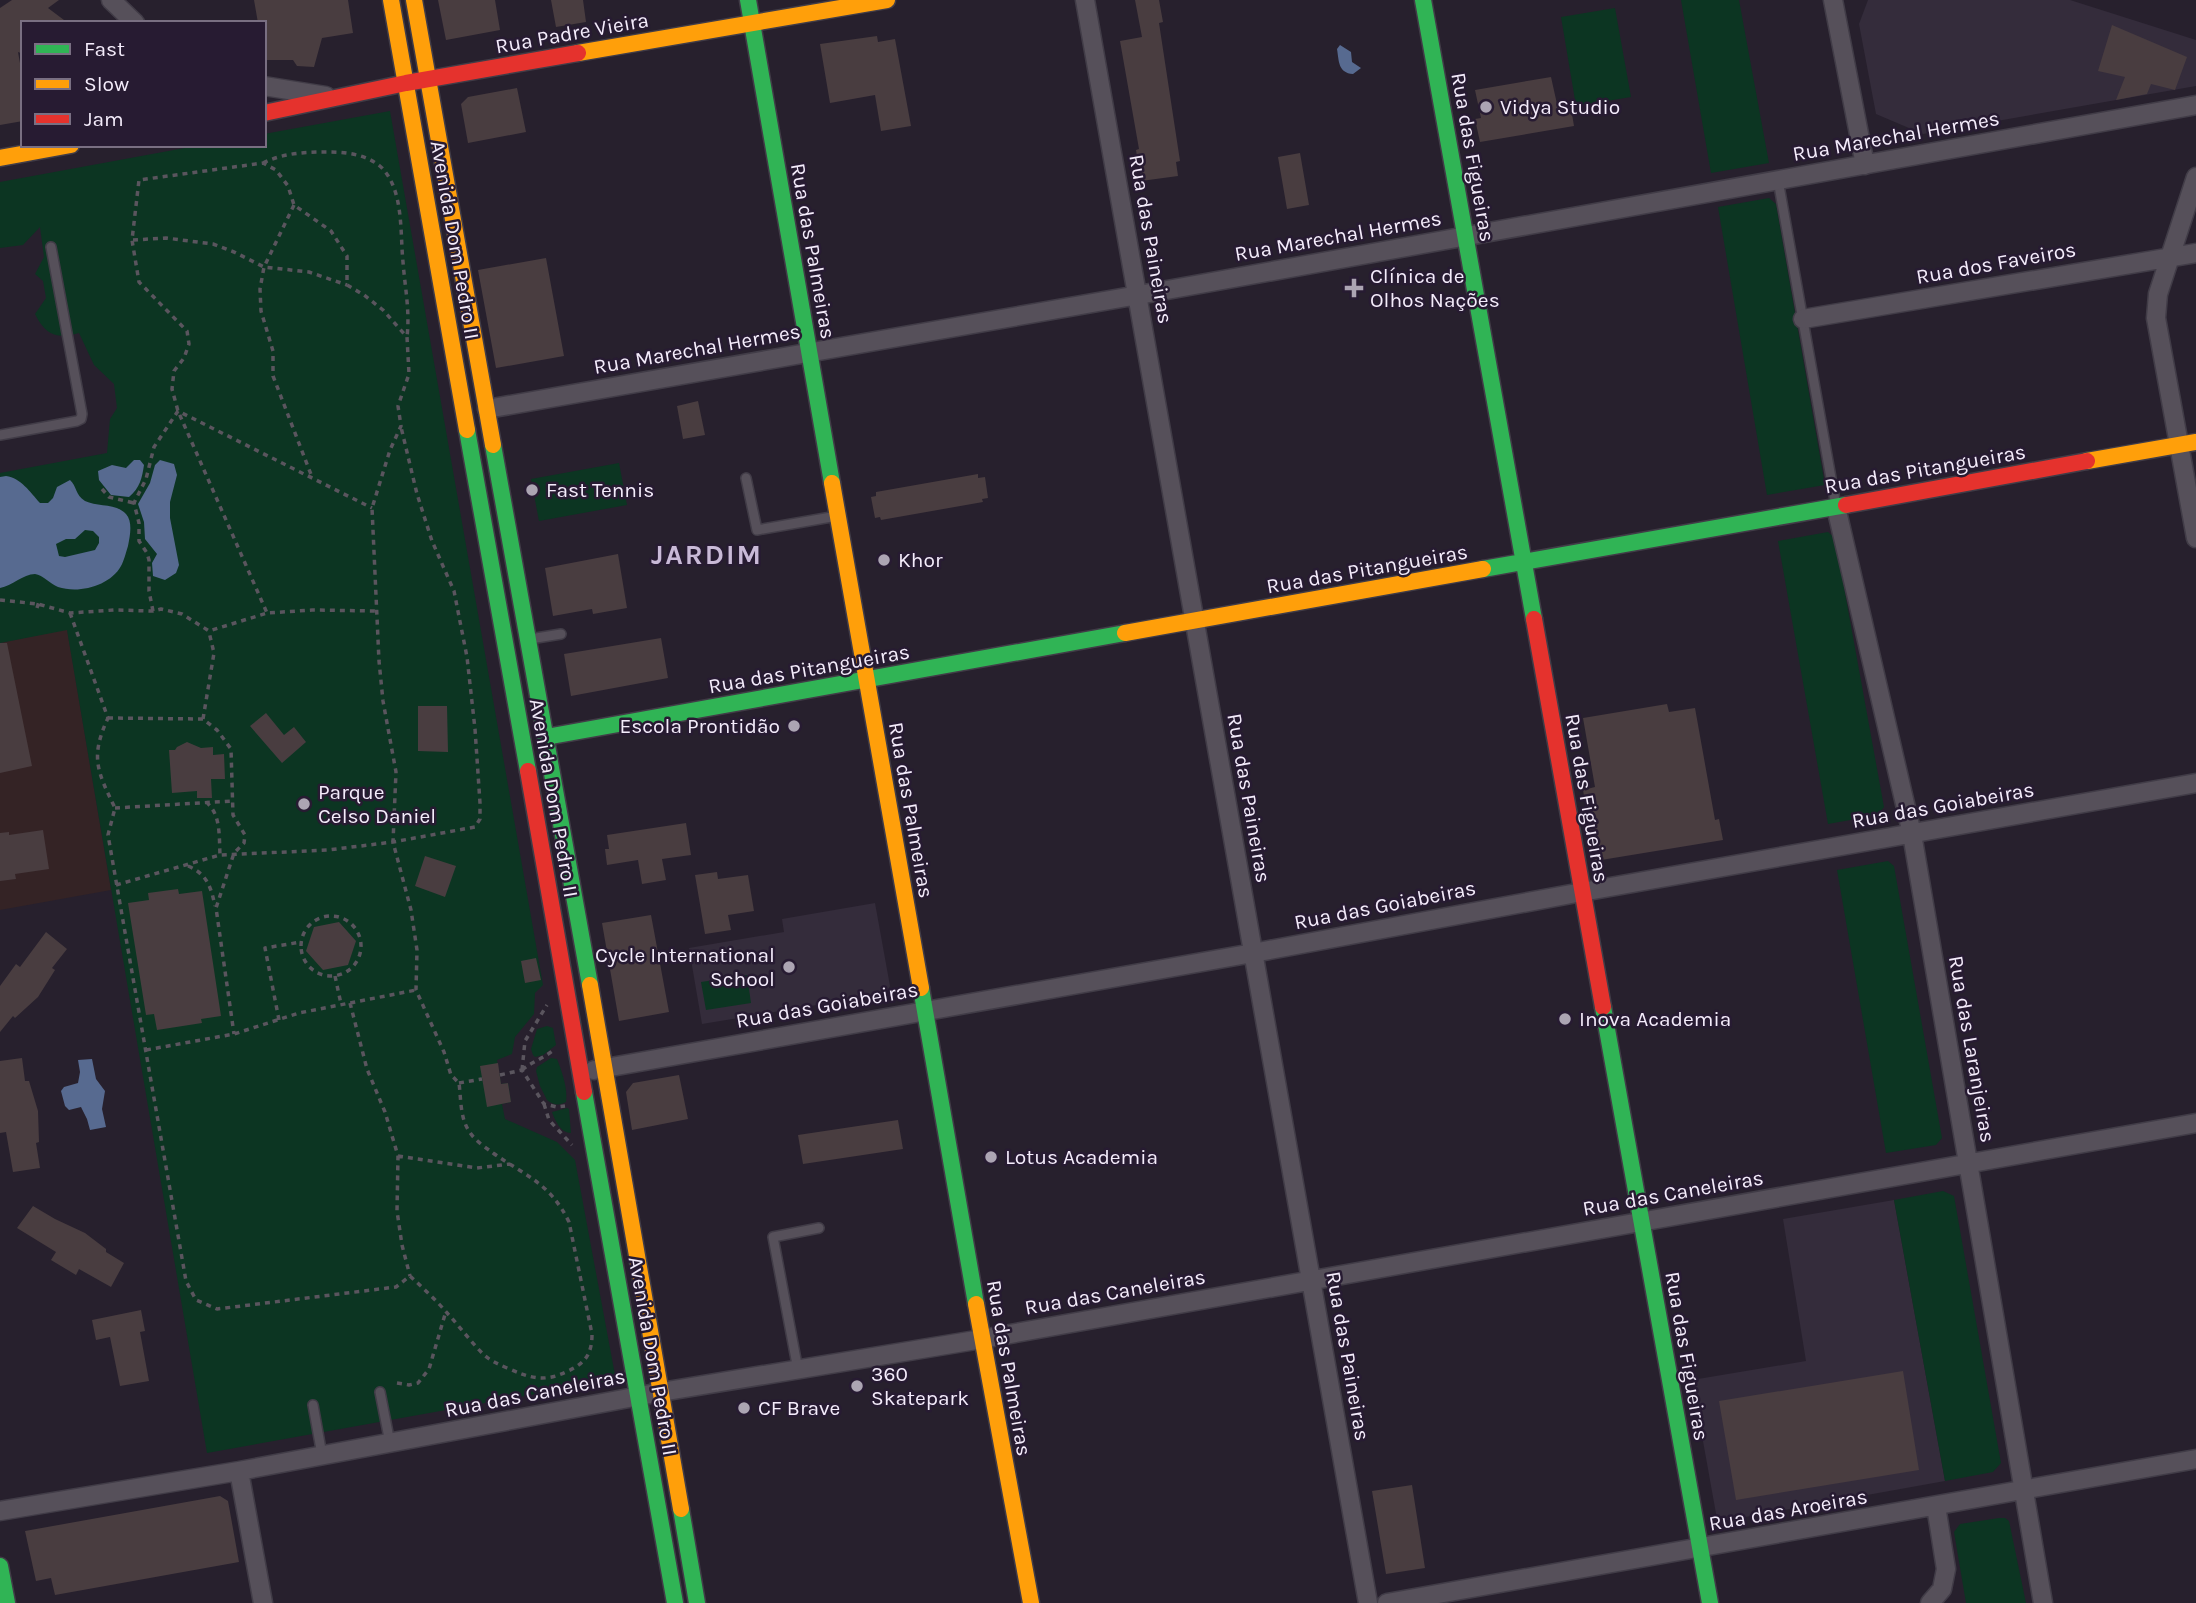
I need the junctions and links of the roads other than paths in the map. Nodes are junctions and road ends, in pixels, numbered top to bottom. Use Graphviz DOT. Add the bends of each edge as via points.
graph roads {
  1 [pos="111,0"];
  2 [pos="391,0"];
  3 [pos="414,0"];
  4 [pos="748,0"];
  5 [pos="887,0"];
  6 [pos="1085,0"];
  7 [pos="1423,0"];
  8 [pos="1833,0"];
  9 [pos="133,21"];
  10 [pos="752,23"];
  11 [pos="428,79"];
  12 [pos="406,83"];
  13 [pos="266,86"];
  14 [pos="333,97"];
  15 [pos="2196,105"];
  16 [pos="266,113"];
  17 [pos="60,147"];
  18 [pos="0,158"];
  19 [pos="1864,164"];
  20 [pos="2196,177"];
  21 [pos="1778,180"];
  22 [pos="1465,236"];
  23 [pos="51,247"];
  24 [pos="2196,253"];
  25 [pos="2170,257"];
  26 [pos="1137,295"];
  27 [pos="1803,319"];
  28 [pos="810,352"];
  29 [pos="487,409"];
  30 [pos="0,435"];
  31 [pos="2188,443"];
  32 [pos="746,478"];
  33 [pos="1836,507"];
  34 [pos="838,516"];
  35 [pos="2196,538"];
  36 [pos="1523,562"];
  37 [pos="1195,621"];
  38 [pos="562,634"];
  39 [pos="528,639"];
  40 [pos="867,680"];
  41 [pos="546,737"];
  42 [pos="2196,783"];
  43 [pos="1912,834"];
  44 [pos="1582,892"];
  45 [pos="1254,953"];
  46 [pos="925,1011"];
  47 [pos="605,1068"];
  48 [pos="582,1073"];
  49 [pos="2196,1123"];
  50 [pos="1969,1164"];
  51 [pos="1642,1222"];
  52 [pos="819,1228"];
  53 [pos="1311,1281"];
  54 [pos="982,1339"];
  55 [pos="798,1370"];
  56 [pos="380,1392"];
  57 [pos="661,1392"];
  58 [pos="639,1396"];
  59 [pos="313,1405"];
  60 [pos="390,1443"];
  61 [pos="322,1455"];
  62 [pos="2196,1459"];
  63 [pos="239,1471"];
  64 [pos="2024,1490"];
  65 [pos="1936,1506"];
  66 [pos="0,1511"];
  67 [pos="1700,1549"];
  68 [pos="0,1566"];
  69 [pos="7,1603"];
  70 [pos="263,1603"];
  71 [pos="675,1603"];
  72 [pos="697,1603"];
  73 [pos="1031,1603"];
  74 [pos="1368,1603"];
  75 [pos="1387,1603"];
  76 [pos="1710,1603"];
  77 [pos="1930,1603"];
  78 [pos="2043,1603"];
  1 -- 9 [label="street"];
  2 -- 12 [label="main road, Avenida Dom Pedro II"];
  3 -- 11 [label="main road, Avenida Dom Pedro II"];
  4 -- 10 [label="main road, Rua das Palmeiras"];
  5 -- 10 [label="main road, Rua Padre Vieira"];
  6 -- 26 [label="street, Rua das Paineiras"];
  7 -- 22 [label="main road, Rua das Figueiras"];
  8 -- 19 [label="street"];
  10 -- 11 [label="main road, Rua Padre Vieira"];
  10 -- 28 [label="main road, Rua das Palmeiras"];
  11 -- 12 [label="main road, Rua Padre Vieira"];
  11 -- 29 [label="main road, Avenida Dom Pedro II"];
  12 -- 14 [label="main road, Rua Padre Vieira"];
  12 -- 48 [label="main road, Avenida Dom Pedro II"];
  13 -- 14 [label="street"];
  14 -- 16 [label="main road, Rua Padre Vieira"];
  15 -- 19 [label="street, Rua Marechal Hermes"];
  17 -- 18 [label="main road"];
  19 -- 21 [label="street, Rua Marechal Hermes"];
  20 -- 25 [label="street"];
  21 -- 22 [label="street, Rua Marechal Hermes"];
  21 -- 27 [label="lane"];
  22 -- 26 [label="street, Rua Marechal Hermes"];
  22 -- 36 [label="main road, Rua das Figueiras"];
  23 -- 30 [label="lane" via="82,414 80,419"];
  24 -- 25 [label="street, Rua dos Faveiros"];
  25 -- 27 [label="street, Rua dos Faveiros"];
  25 -- 31 [label="street" via="2158,293 2156,318"];
  26 -- 28 [label="street, Rua Marechal Hermes"];
  26 -- 37 [label="street, Rua das Paineiras"];
  27 -- 33 [label="lane"];
  28 -- 29 [label="street, Rua Marechal Hermes"];
  28 -- 34 [label="main road, Rua das Palmeiras"];
  29 -- 39 [label="main road, Avenida Dom Pedro II"];
  31 -- 33 [label="main road, Rua das Pitangueiras"];
  31 -- 35 [label="street"];
  32 -- 34 [label="lane" via="757,530"];
  33 -- 36 [label="main road, Rua das Pitangueiras"];
  33 -- 43 [label="street, Rua das Laranjeiras"];
  34 -- 40 [label="main road, Rua das Palmeiras"];
  36 -- 37 [label="main road, Rua das Pitangueiras"];
  36 -- 44 [label="main road, Rua das Figueiras"];
  37 -- 40 [label="main road, Rua das Pitangueiras"];
  37 -- 45 [label="street, Rua das Paineiras"];
  38 -- 39 [label="lane"];
  39 -- 41 [label="main road, Avenida Dom Pedro II"];
  40 -- 41 [label="main road, Rua das Pitangueiras"];
  40 -- 46 [label="main road, Rua das Palmeiras"];
  41 -- 47 [label="main road, Avenida Dom Pedro II"];
  42 -- 43 [label="street, Rua das Goiabeiras"];
  43 -- 44 [label="street, Rua das Goiabeiras"];
  43 -- 50 [label="street, Rua das Laranjeiras"];
  44 -- 45 [label="street, Rua das Goiabeiras"];
  44 -- 51 [label="main road, Rua das Figueiras"];
  45 -- 46 [label="street, Rua das Goiabeiras"];
  45 -- 53 [label="street, Rua das Paineiras"];
  46 -- 47 [label="street, Rua das Goiabeiras"];
  46 -- 54 [label="main road, Rua das Palmeiras"];
  47 -- 48 [label="street, Rua das Goiabeiras"];
  47 -- 57 [label="main road, Avenida Dom Pedro II"];
  48 -- 58 [label="main road, Avenida Dom Pedro II"];
  49 -- 50 [label="street, Rua das Caneleiras"];
  50 -- 51 [label="street, Rua das Caneleiras"];
  50 -- 64 [label="street, Rua das Laranjeiras"];
  51 -- 53 [label="street, Rua das Caneleiras"];
  51 -- 67 [label="main road, Rua das Figueiras"];
  52 -- 55 [label="lane" via="773,1237"];
  53 -- 54 [label="street, Rua das Caneleiras"];
  53 -- 74 [label="street, Rua das Paineiras"];
  54 -- 55 [label="street, Rua das Caneleiras"];
  54 -- 73 [label="main road, Rua das Palmeiras"];
  55 -- 57 [label="street, Rua das Caneleiras"];
  56 -- 60 [label="lane"];
  57 -- 58 [label="street, Rua das Caneleiras"];
  57 -- 72 [label="main road, Avenida Dom Pedro II"];
  58 -- 60 [label="street, Rua das Caneleiras"];
  58 -- 71 [label="main road, Avenida Dom Pedro II"];
  59 -- 61 [label="lane"];
  60 -- 61 [label="street, Rua das Caneleiras"];
  61 -- 63 [label="street, Rua das Caneleiras"];
  62 -- 64 [label="street, Rua das Aroeiras"];
  63 -- 66 [label="street, Rua das Caneleiras"];
  63 -- 70 [label="street"];
  64 -- 65 [label="street, Rua das Aroeiras"];
  64 -- 78 [label="street, Rua das Laranjeiras"];
  65 -- 67 [label="street, Rua das Aroeiras"];
  65 -- 77 [label="street" via="1946,1581"];
  67 -- 75 [label="street, Rua das Aroeiras"];
  67 -- 76 [label="main road, Rua das Figueiras"];
  68 -- 69 [label="main road"];
}
